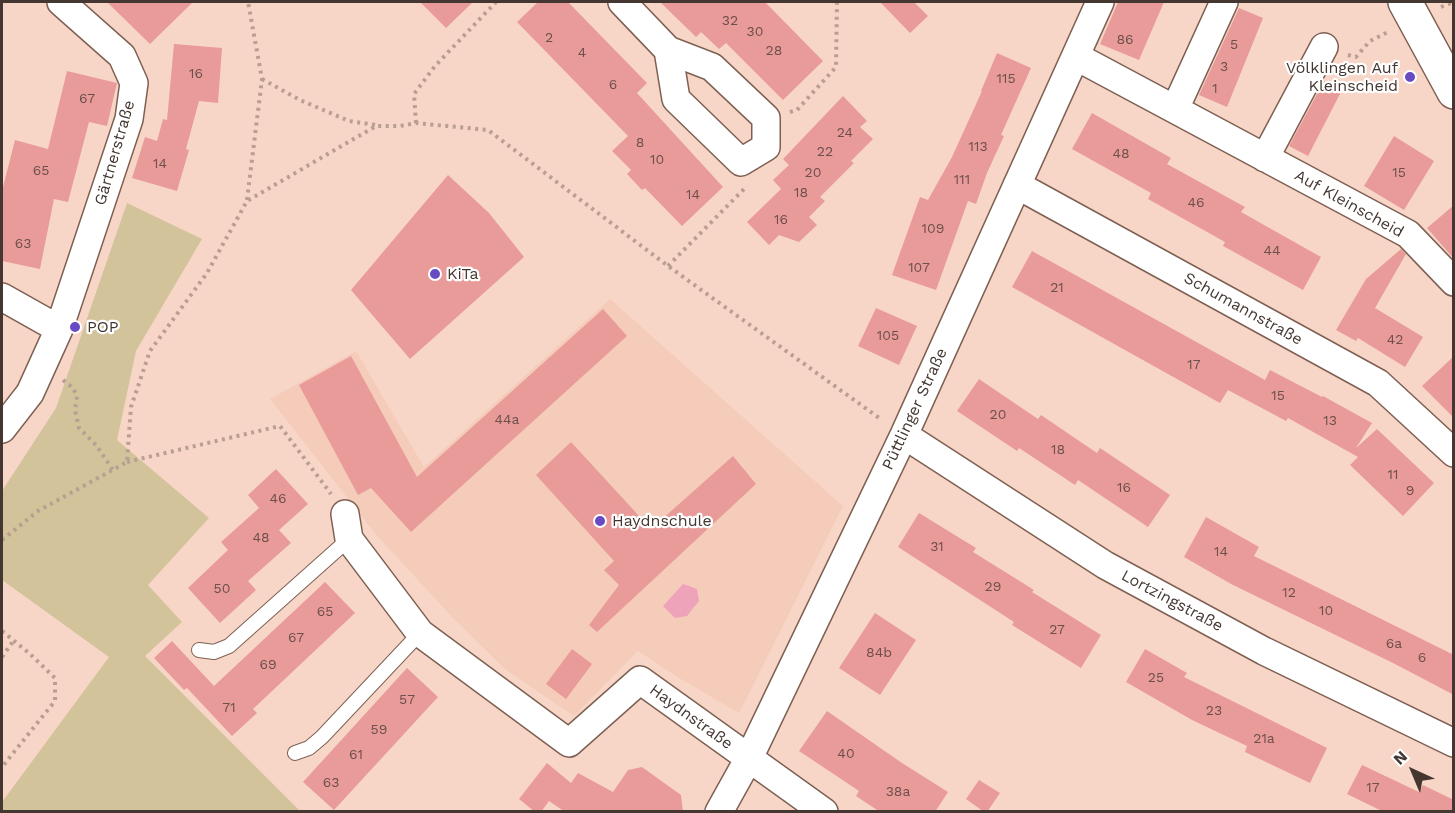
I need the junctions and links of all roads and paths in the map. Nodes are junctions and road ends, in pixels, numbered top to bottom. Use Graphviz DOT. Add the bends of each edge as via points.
graph roads {
  1 [pos="61,2"];
  2 [pos="248,2"];
  3 [pos="496,2"];
  4 [pos="622,2"];
  5 [pos="837,2"];
  6 [pos="1100,2"];
  7 [pos="1224,2"];
  8 [pos="1405,2"];
  9 [pos="1324,47"];
  10 [pos="668,50"];
  11 [pos="1077,57"];
  12 [pos="262,79"];
  13 [pos="1454,92"];
  14 [pos="1174,109"];
  15 [pos="766,118"];
  16 [pos="416,123"];
  17 [pos="376,126"];
  18 [pos="1264,158"];
  19 [pos="741,162"];
  20 [pos="1017,185"];
  21 [pos="247,201"];
  22 [pos="668,266"];
  23 [pos="1454,282"];
  24 [pos="2,297"];
  25 [pos="59,329"];
  26 [pos="41,369"];
  27 [pos="2,429"];
  28 [pos="904,435"];
  29 [pos="1454,453"];
  30 [pos="127,462"];
  31 [pos="113,470"];
  32 [pos="347,526"];
  33 [pos="2,540"];
  34 [pos="2,631"];
  35 [pos="420,633"];
  36 [pos="14,640"];
  37 [pos="199,650"];
  38 [pos="2,657"];
  39 [pos="1454,743"];
  40 [pos="296,753"];
  41 [pos="749,758"];
  42 [pos="2,767"];
  43 [pos="719,812"];
  44 [pos="824,812"];
  1 -- 25 [label="street, Gärtnerstraße" via="122,56 135,83 129,119"];
  2 -- 12 [label="path"];
  3 -- 16 [label="path" via="414,94"];
  4 -- 10 [label="street"];
  5 -- 15 [label="path" via="836,67 797,110"];
  6 -- 11 [label="street, Püttlinger Straße"];
  7 -- 14 [label="street"];
  8 -- 13 [label="main road"];
  9 -- 18 [label="street"];
  10 -- 15 [label="street" via="712,67"];
  10 -- 19 [label="street" via="676,99"];
  11 -- 14 [label="street, Auf Kleinscheid"];
  11 -- 20 [label="street, Püttlinger Straße"];
  12 -- 17 [label="path" via="349,121"];
  12 -- 21 [label="path"];
  14 -- 18 [label="street, Auf Kleinscheid"];
  15 -- 19 [label="street" via="766,147"];
  16 -- 17 [label="path"];
  16 -- 22 [label="path" via="488,130"];
  17 -- 21 [label="path"];
  18 -- 23 [label="street, Auf Kleinscheid" via="1408,234"];
  19 -- 22 [label="path" via="747,186"];
  20 -- 28 [label="street, Püttlinger Straße"];
  20 -- 29 [label="street, Schumannstraße" via="1378,383"];
  21 -- 30 [label="path" via="207,273 150,351 131,407"];
  22 -- 28 [label="path"];
  24 -- 25 [label="street"];
  25 -- 26 [label="street, Gärtnerstraße"];
  26 -- 27 [label="street, Gärtnerstraße" via="30,393"];
  26 -- 31 [label="path" via="73,388 79,428"];
  28 -- 39 [label="street, Lortzingstraße" via="1105,565 1264,651"];
  28 -- 41 [label="street, Püttlinger Straße"];
  30 -- 31 [label="path"];
  30 -- 32 [label="path" via="280,426"];
  31 -- 33 [label="path" via="38,511"];
  32 -- 35 [label="street, Haydnstraße"];
  32 -- 37 [label="lane" via="229,646 214,652"];
  34 -- 36 [label="path"];
  35 -- 40 [label="lane" via="322,737"];
  35 -- 41 [label="street, Haydnstraße" via="569,743 640,680"];
  36 -- 38 [label="path"];
  36 -- 42 [label="path" via="55,678 55,701"];
  41 -- 43 [label="street, Püttlinger Straße"];
  41 -- 44 [label="street, Haydnstraße"];
}
